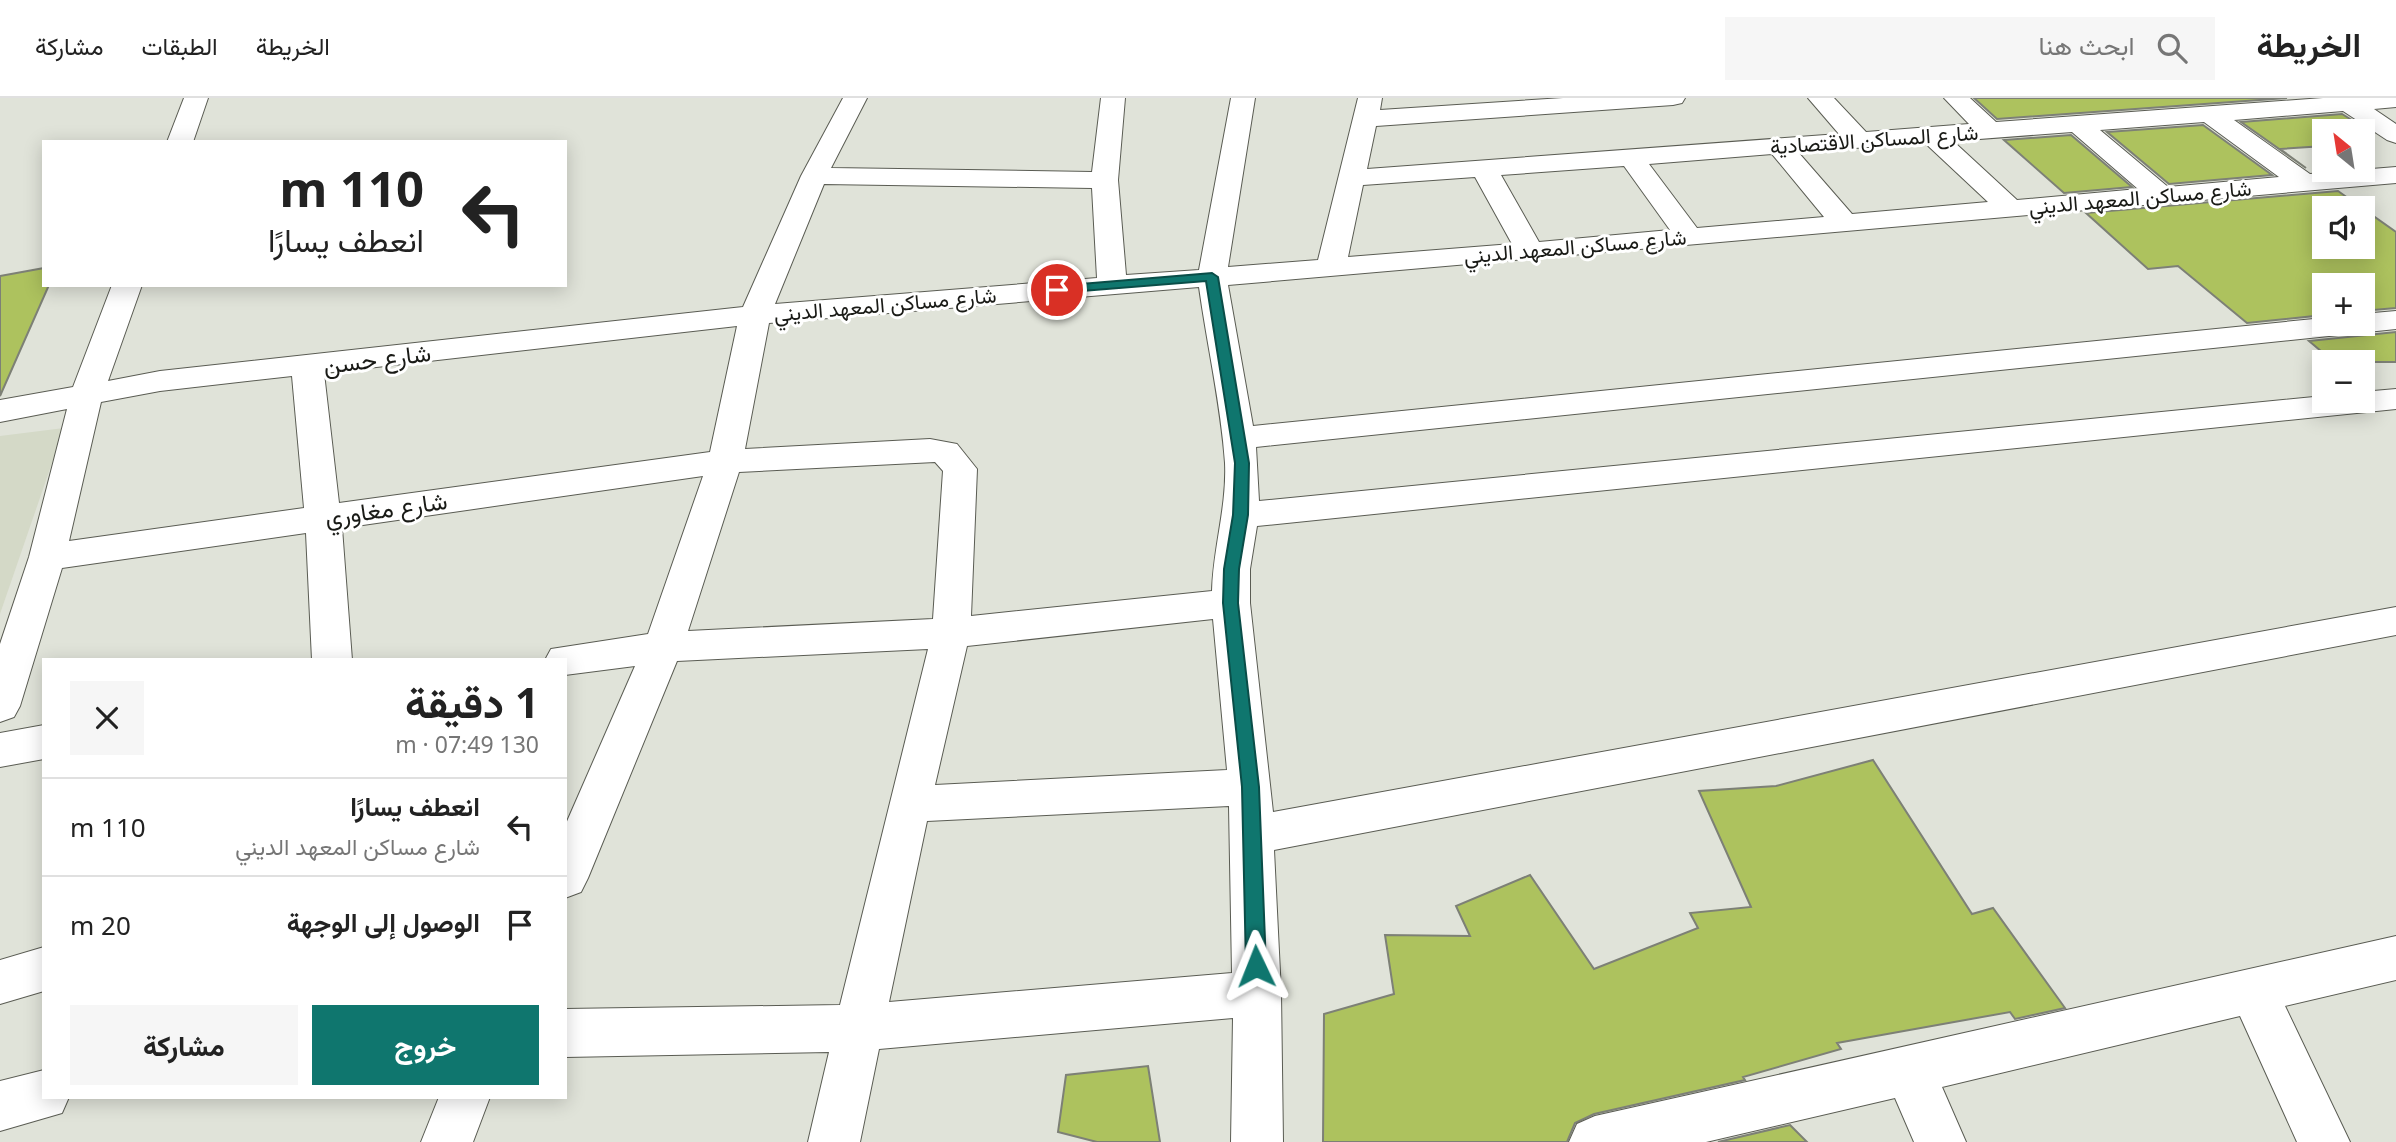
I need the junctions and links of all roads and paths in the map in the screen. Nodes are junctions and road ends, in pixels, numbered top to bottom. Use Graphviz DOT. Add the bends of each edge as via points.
graph roads {
  1 [pos="196,98"];
  2 [pos="855,98"];
  3 [pos="1112,98"];
  4 [pos="1243,98"];
  5 [pos="1672,98"];
  6 [pos="1820,98"];
  7 [pos="1956,98"];
  8 [pos="2396,100"];
  9 [pos="2349,104"];
  10 [pos="2215,108"];
  11 [pos="1368,109"];
  12 [pos="2078,124"];
  13 [pos="1990,130"];
  14 [pos="1930,135"];
  15 [pos="2396,135"];
  16 [pos="1541,136"];
  17 [pos="181,140"];
  18 [pos="1860,140"];
  19 [pos="1779,146"];
  20 [pos="1713,151"];
  21 [pos="1631,157"];
  22 [pos="1484,169"];
  23 [pos="2396,175"];
  24 [pos="814,176"];
  25 [pos="1351,178"];
  26 [pos="1105,180"];
  27 [pos="2305,183"];
  28 [pos="2161,195"];
  29 [pos="2010,208"];
  30 [pos="1844,223"];
  31 [pos="1689,236"];
  32 [pos="1530,251"];
  33 [pos="1331,267"];
  34 [pos="1212,277"];
  35 [pos="1112,285"];
  36 [pos="126,287"];
  37 [pos="755,315"];
  38 [pos="2396,320"];
  39 [pos="2375,322"];
  40 [pos="2312,329"];
  41 [pos="307,366"];
  42 [pos="87,393"];
  43 [pos="2396,399"];
  44 [pos="0,411"];
  45 [pos="1238,438"];
  46 [pos="725,461"];
  47 [pos="1241,515"];
  48 [pos="323,517"];
  49 [pos="47,557"];
  50 [pos="1231,603"];
  51 [pos="2396,621"];
  52 [pos="951,633"];
  53 [pos="663,647"];
  54 [pos="332,658"];
  55 [pos="567,660"];
  56 [pos="0,706"];
  57 [pos="42,742"];
  58 [pos="0,750"];
  59 [pos="1250,787"];
  60 [pos="909,804"];
  61 [pos="1252,835"];
  62 [pos="567,873"];
  63 [pos="2396,958"];
  64 [pos="42,970"];
  65 [pos="0,982"];
  66 [pos="2253,992"];
  67 [pos="1257,993"];
  68 [pos="858,1028"];
  69 [pos="567,1032"];
  70 [pos="1909,1072"];
  71 [pos="42,1096"];
  72 [pos="464,1099"];
  73 [pos="0,1106"];
  74 [pos="447,1142"];
  75 [pos="834,1142"];
  76 [pos="1257,1142"];
  77 [pos="1595,1142"];
  78 [pos="1940,1142"];
  79 [pos="2324,1142"];
  1 -- 17 [label="street"];
  2 -- 24 [label="street"];
  3 -- 26 [label="street"];
  4 -- 34 [label="street"];
  5 -- 16 [label="street"];
  5 -- 20 [label="street"];
  6 -- 18 [label="street"];
  7 -- 13 [label="street"];
  8 -- 9 [label="street, شارع المساكن الاقتصادية"];
  9 -- 10 [label="street, شارع المساكن الاقتصادية"];
  9 -- 15 [label="street"];
  10 -- 12 [label="street, شارع المساكن الاقتصادية"];
  10 -- 27 [label="street"];
  11 -- 16 [label="street"];
  11 -- 25 [label="street"];
  12 -- 13 [label="street, شارع المساكن الاقتصادية"];
  12 -- 28 [label="street"];
  13 -- 14 [label="street, شارع المساكن الاقتصادية"];
  14 -- 18 [label="street, شارع المساكن الاقتصادية"];
  14 -- 29 [label="street"];
  16 -- 21 [label="street, شارع المساكن الاقتصادية"];
  16 -- 22 [label="street, شارع المساكن الاقتصادية"];
  18 -- 19 [label="street, شارع المساكن الاقتصادية"];
  19 -- 20 [label="street, شارع المساكن الاقتصادية"];
  19 -- 30 [label="street"];
  20 -- 21 [label="street, شارع المساكن الاقتصادية"];
  21 -- 31 [label="street"];
  22 -- 25 [label="street, شارع المساكن الاقتصادية"];
  22 -- 32 [label="street"];
  23 -- 27 [label="street, شارع مساكن المعهد الديني"];
  24 -- 26 [label="street"];
  24 -- 37 [label="street"];
  25 -- 33 [label="street"];
  26 -- 35 [label="street"];
  27 -- 28 [label="street, شارع مساكن المعهد الديني"];
  28 -- 29 [label="street, شارع مساكن المعهد الديني"];
  29 -- 30 [label="street, شارع مساكن المعهد الديني"];
  30 -- 31 [label="street, شارع مساكن المعهد الديني"];
  31 -- 32 [label="street, شارع مساكن المعهد الديني"];
  32 -- 33 [label="street, شارع مساكن المعهد الديني"];
  33 -- 34 [label="street, شارع مساكن المعهد الديني"];
  34 -- 35 [label="street, شارع مساكن المعهد الديني"];
  34 -- 45 [label="street"];
  35 -- 37 [label="street, شارع مساكن المعهد الديني"];
  36 -- 42 [label="street"];
  37 -- 41 [label="street, شارع حسن"];
  37 -- 46 [label="street"];
  38 -- 39 [label="street"];
  40 -- 45 [label="street"];
  41 -- 42 [label="street, شارع حسن"];
  41 -- 48 [label="street"];
  42 -- 44 [label="street, شارع حسن"];
  42 -- 49 [label="street"];
  43 -- 47 [label="street"];
  45 -- 47 [label="street"];
  46 -- 48 [label="street, شارع مغاوري"];
  46 -- 52 [label="street, شارع مغاوري" via="945,452 960,469"];
  46 -- 53 [label="street"];
  47 -- 50 [label="street" via="1231,569"];
  48 -- 49 [label="street, شارع مغاوري"];
  48 -- 54 [label="street"];
  49 -- 56 [label="street"];
  50 -- 52 [label="street"];
  50 -- 59 [label="street"];
  51 -- 61 [label="street"];
  52 -- 53 [label="street"];
  52 -- 60 [label="street"];
  53 -- 55 [label="street"];
  53 -- 62 [label="street"];
  57 -- 58 [label="street"];
  59 -- 60 [label="street"];
  59 -- 61 [label="street"];
  60 -- 68 [label="street"];
  61 -- 67 [label="street"];
  63 -- 66 [label="street"];
  64 -- 65 [label="street"];
  66 -- 70 [label="street"];
  66 -- 79 [label="street"];
  67 -- 68 [label="street"];
  67 -- 76 [label="street"];
  68 -- 69 [label="street"];
  68 -- 75 [label="street"];
  70 -- 77 [label="street"];
  70 -- 78 [label="street"];
  71 -- 73 [label="street"];
  72 -- 74 [label="street"];
}
